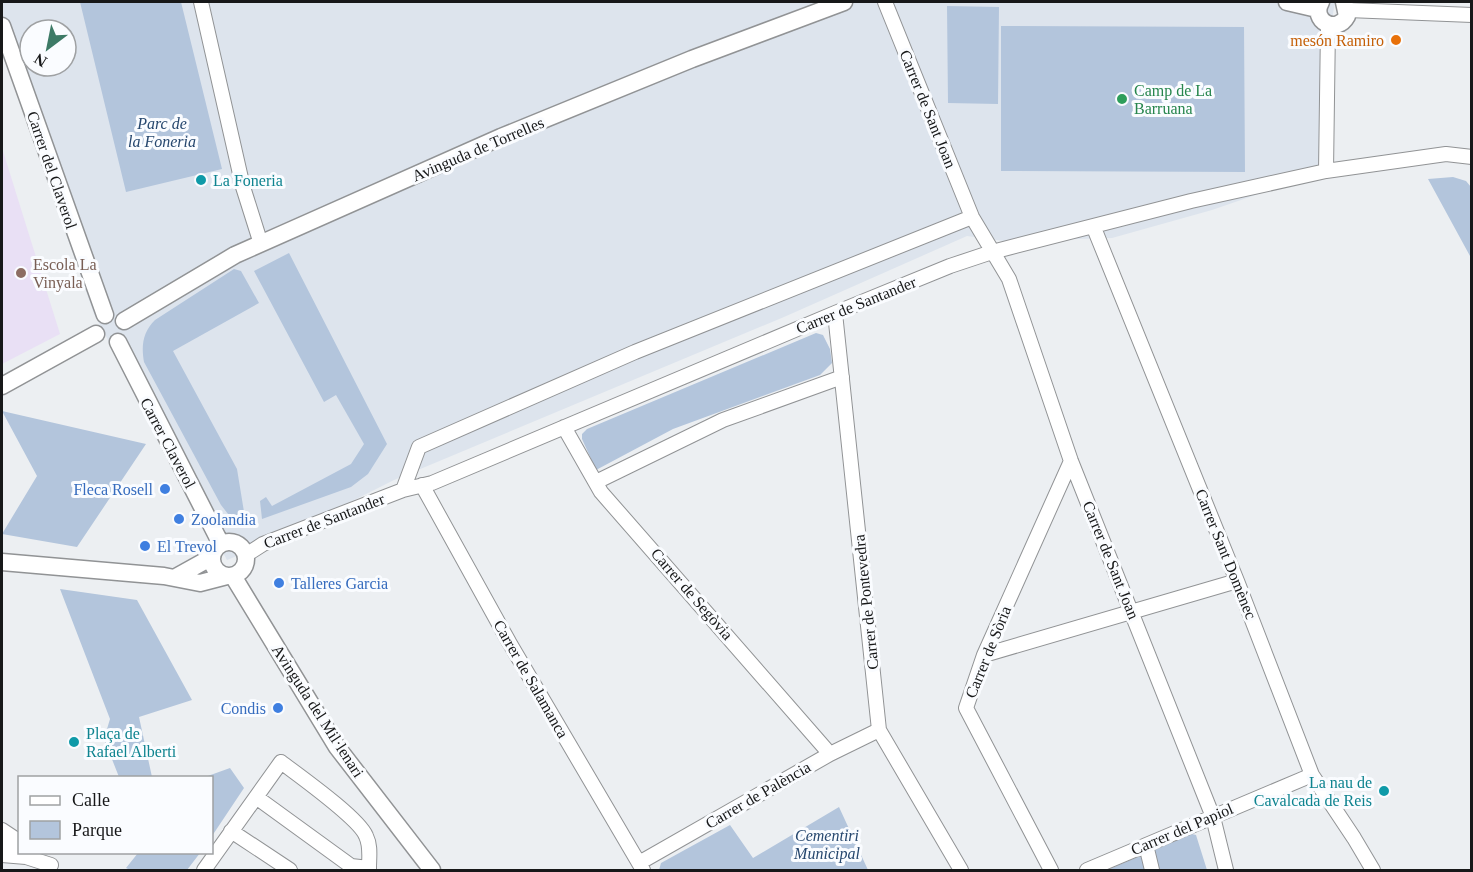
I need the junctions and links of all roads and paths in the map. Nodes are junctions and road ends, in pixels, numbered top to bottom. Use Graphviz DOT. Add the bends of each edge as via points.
graph roads {
  1 [pos="201,2"];
  2 [pos="844,2"];
  3 [pos="885,2"];
  4 [pos="1287,2"];
  5 [pos="1319,5"];
  6 [pos="1346,6"];
  7 [pos="1472,15"];
  8 [pos="2,26"];
  9 [pos="1328,26"];
  10 [pos="1472,157"];
  11 [pos="1326,171"];
  12 [pos="972,217"];
  13 [pos="1095,228"];
  14 [pos="261,244"];
  15 [pos="992,252"];
  16 [pos="836,313"];
  17 [pos="105,315"];
  18 [pos="124,321"];
  19 [pos="96,334"];
  20 [pos="118,342"];
  21 [pos="842,377"];
  22 [pos="2,386"];
  23 [pos="564,427"];
  24 [pos="1071,461"];
  25 [pos="597,482"];
  26 [pos="422,485"];
  27 [pos="403,490"];
  28 [pos="216,550"];
  29 [pos="246,555"];
  30 [pos="2,562"];
  31 [pos="230,576"];
  32 [pos="176,577"];
  33 [pos="1237,581"];
  34 [pos="1132,611"];
  35 [pos="984,655"];
  36 [pos="879,730"];
  37 [pos="830,754"];
  38 [pos="1311,775"];
  39 [pos="256,797"];
  40 [pos="1213,817"];
  41 [pos="2,830"];
  42 [pos="231,831"];
  43 [pos="18,841"];
  44 [pos="2,844"];
  45 [pos="1146,845"];
  46 [pos="18,847"];
  47 [pos="38,854"];
  48 [pos="2,855"];
  49 [pos="641,867"];
  50 [pos="55,868"];
  51 [pos="370,869"];
  52 [pos="24,870"];
  53 [pos="204,870"];
  54 [pos="290,870"];
  55 [pos="432,870"];
  56 [pos="961,870"];
  57 [pos="1051,870"];
  58 [pos="1087,870"];
  59 [pos="1152,870"];
  60 [pos="1226,870"];
  61 [pos="1373,870"];
  1 -- 14 [label="street" via="243,187"];
  2 -- 14 [label="street, Avinguda de Torrelles" via="501,137"];
  3 -- 12 [label="street, Carrer de Sant Joan"];
  4 -- 5 [label="street"];
  5 -- 9 [label="street" via="1319,18"];
  6 -- 7 [label="street"];
  6 -- 9 [label="street" via="1345,20"];
  8 -- 17 [label="street, Carrer del Claverol"];
  9 -- 11 [label="street"];
  10 -- 11 [label="street, Carrer de Santander" via="1446,154"];
  11 -- 13 [label="street, Carrer de Santander" via="1191,201"];
  12 -- 15 [label="street, Carrer de Sant Joan"];
  12 -- 27 [label="street, Carrer de Santander" via="635,352 418,447"];
  13 -- 15 [label="street, Carrer de Santander"];
  13 -- 33 [label="street, Carrer Sant Domènec"];
  14 -- 18 [label="street, Avinguda de Torrelles" via="235,255"];
  15 -- 16 [label="street, Carrer de Santander"];
  15 -- 24 [label="street, Carrer de Sant Joan" via="1009,279"];
  16 -- 21 [label="street, Carrer de Pontevedra"];
  16 -- 23 [label="street, Carrer de Santander"];
  17 -- 18 [label="street" via="117,315"];
  17 -- 19 [label="street" via="97,321"];
  18 -- 20 [label="street" via="125,334"];
  19 -- 20 [label="street" via="109,344"];
  19 -- 22 [label="street"];
  20 -- 28 [label="street, Carrer Claverol"];
  21 -- 25 [label="street" via="723,420"];
  21 -- 36 [label="street, Carrer de Pontevedra"];
  23 -- 25 [label="street, Carrer de Segòvia"];
  23 -- 26 [label="street, Carrer de Santander"];
  24 -- 34 [label="street, Carrer de Sant Joan"];
  24 -- 35 [label="street, Carrer de Sòria"];
  25 -- 37 [label="street, Carrer de Segòvia" via="601,492"];
  26 -- 27 [label="street, Carrer de Santander"];
  26 -- 49 [label="street, Carrer de Salamanca"];
  27 -- 29 [label="street, Carrer de Santander" via="262,544"];
  28 -- 29 [label="street, Carrer de Santander" via="234,543"];
  28 -- 31 [label="street" via="213,567"];
  28 -- 32 [label="street"];
  29 -- 31 [label="street, Carrer de Santander" via="242,570"];
  30 -- 32 [label="street"];
  31 -- 32 [label="street" via="201,583"];
  31 -- 55 [label="street, Avinguda del Mil·lenari" via="337,747"];
  33 -- 34 [label="street"];
  33 -- 38 [label="street, Carrer Sant Domènec"];
  34 -- 35 [label="street"];
  34 -- 40 [label="street, Carrer de Sant Joan"];
  35 -- 57 [label="street, Carrer de Sòria" via="966,708"];
  36 -- 37 [label="street, Carrer de Palència"];
  36 -- 56 [label="street, Carrer de Pontevedra"];
  37 -- 49 [label="street, Carrer de Palència"];
  38 -- 40 [label="street, Carrer del Papiol"];
  38 -- 61 [label="street, Carrer Sant Domènec"];
  39 -- 42 [label="street"];
  39 -- 51 [label="street" via="351,866"];
  39 -- 51 [label="street" via="280,762 324,792 366,833"];
  40 -- 45 [label="street, Carrer del Papiol"];
  40 -- 60 [label="street, Carrer de Sant Joan"];
  41 -- 43 [label="street"];
  42 -- 53 [label="street"];
  42 -- 54 [label="street"];
  44 -- 46 [label="street"];
  45 -- 58 [label="street, Carrer del Papiol"];
  45 -- 59 [label="street"];
  47 -- 50 [label="street"];
  48 -- 50 [label="street" via="27,857"];
  50 -- 52 [label="street" via="29,865"];
}
